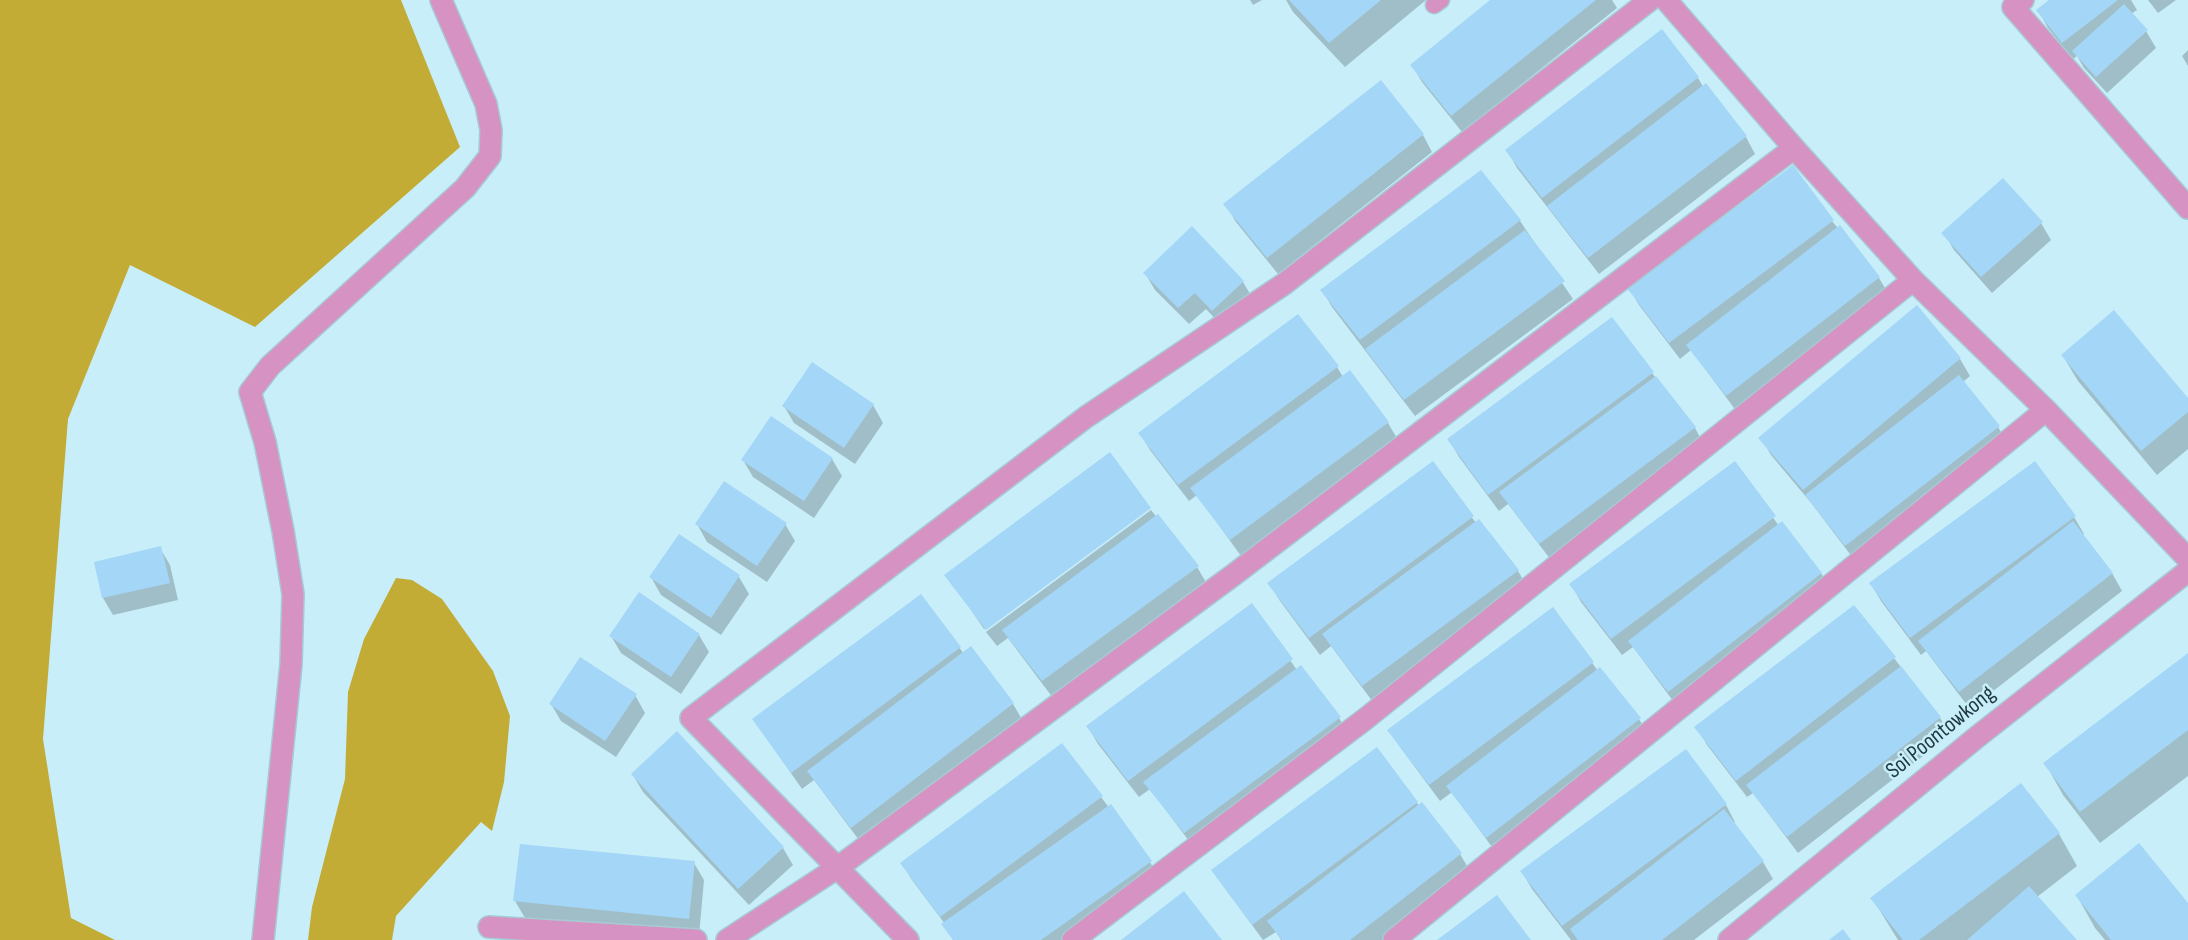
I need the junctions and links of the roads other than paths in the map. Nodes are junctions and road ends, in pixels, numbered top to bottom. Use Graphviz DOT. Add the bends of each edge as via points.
graph roads {
  1 [pos="441,0"];
  2 [pos="1650,0"];
  3 [pos="1666,0"];
  4 [pos="2023,0"];
  5 [pos="1794,148"];
  6 [pos="2188,208"];
  7 [pos="1913,279"];
  8 [pos="2046,410"];
  9 [pos="2188,559"];
  10 [pos="2188,571"];
  11 [pos="837,868"];
  12 [pos="489,928"];
  13 [pos="262,940"];
  14 [pos="696,940"];
  15 [pos="727,940"];
  16 [pos="908,940"];
  17 [pos="1073,940"];
  18 [pos="1394,940"];
  19 [pos="1729,940"];
  1 -- 13 [label="street" via="486,104 491,156 465,188 270,366 250,393 265,442 293,594 292,664"];
  2 -- 11 [label="street" via="1284,284 1086,417 691,718"];
  3 -- 5 [label="street"];
  4 -- 6 [label="street" via="2013,7"];
  5 -- 7 [label="street"];
  5 -- 11 [label="street" via="1236,573"];
  7 -- 8 [label="street"];
  7 -- 17 [label="street" via="1364,720"];
  8 -- 9 [label="street"];
  8 -- 18 [label="street"];
  10 -- 19 [label="street, Soi Poontowkong"];
  11 -- 15 [label="street"];
  11 -- 16 [label="street"];
  12 -- 14 [label="street"];
}
